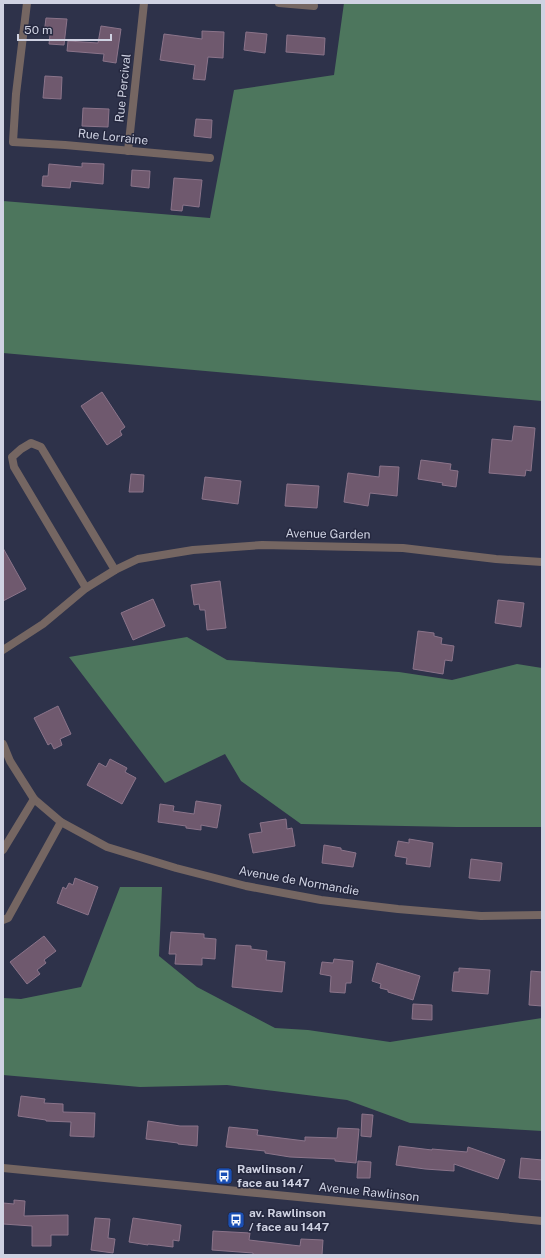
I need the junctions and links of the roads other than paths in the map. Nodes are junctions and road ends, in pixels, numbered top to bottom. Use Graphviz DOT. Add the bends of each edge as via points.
graph roads {
  1 [pos="27,3"];
  2 [pos="144,3"];
  3 [pos="279,3"];
  4 [pos="314,6"];
  5 [pos="128,151"];
  6 [pos="210,158"];
  7 [pos="542,562"];
  8 [pos="115,570"];
  9 [pos="86,588"];
  10 [pos="3,650"];
  11 [pos="3,744"];
  12 [pos="34,799"];
  13 [pos="62,822"];
  14 [pos="3,850"];
  15 [pos="542,915"];
  16 [pos="3,920"];
  17 [pos="3,1168"];
  18 [pos="542,1221"];
  1 -- 5 [label="street, Rue Lorraine" via="12,142"];
  2 -- 5 [label="street, Rue Percival"];
  3 -- 4 [label="street"];
  5 -- 6 [label="street, Rue Lorraine"];
  7 -- 8 [label="street, Avenue Garden" via="403,548 262,545 185,551 138,559"];
  8 -- 9 [label="street, Avenue Garden"];
  8 -- 9 [label="street" via="41,447 31,443 24,446 12,457 14,467"];
  9 -- 10 [label="street, Avenue Garden" via="43,624"];
  11 -- 12 [label="street, Avenue de Normandie"];
  12 -- 13 [label="street, Avenue de Normandie"];
  12 -- 14 [label="street"];
  13 -- 15 [label="street, Avenue de Normandie" via="107,847 176,868 321,900 481,916"];
  13 -- 16 [label="street" via="8,918"];
  17 -- 18 [label="street, Avenue Rawlinson"];
}
